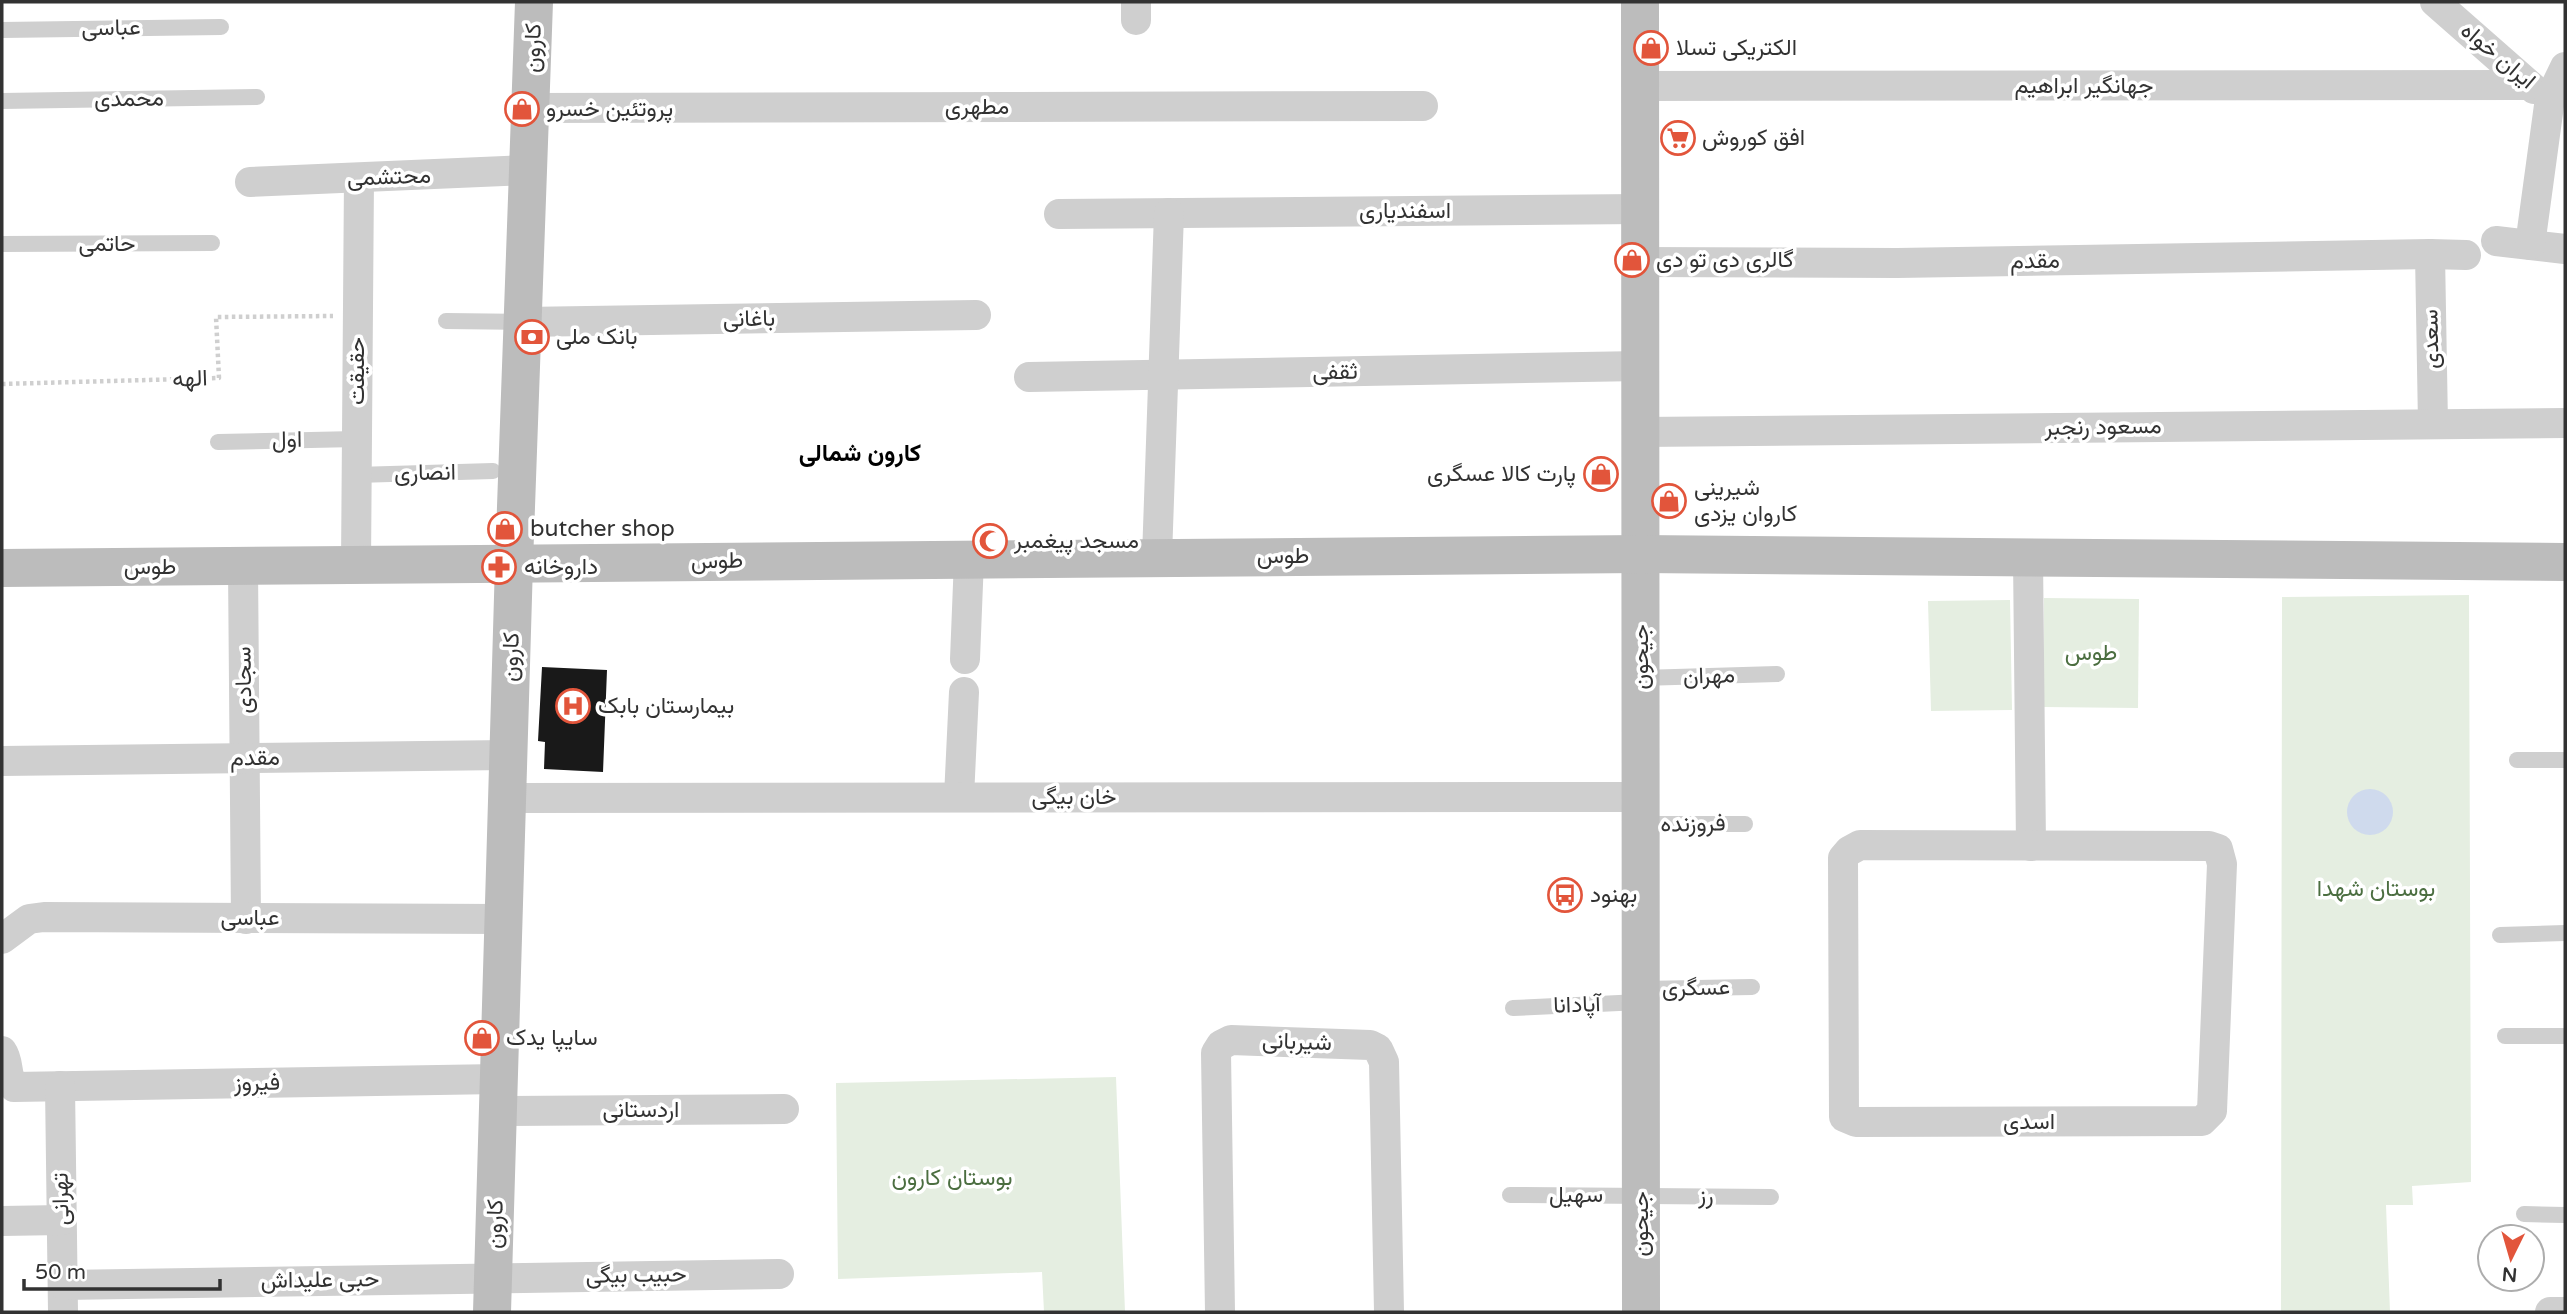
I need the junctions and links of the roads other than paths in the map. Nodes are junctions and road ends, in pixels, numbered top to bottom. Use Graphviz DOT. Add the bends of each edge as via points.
graph roads {
  1 [pos="534,2"];
  2 [pos="1640,2"];
  3 [pos="2435,2"];
  4 [pos="221,27"];
  5 [pos="2,30"];
  6 [pos="2565,67"];
  7 [pos="1640,86"];
  8 [pos="2548,96"];
  9 [pos="257,97"];
  10 [pos="2,101"];
  11 [pos="1423,106"];
  12 [pos="530,108"];
  13 [pos="528,170"];
  14 [pos="359,178"];
  15 [pos="250,182"];
  16 [pos="1640,209"];
  17 [pos="1059,214"];
  18 [pos="1169,214"];
  19 [pos="2496,241"];
  20 [pos="212,243"];
  21 [pos="2,244"];
  22 [pos="2529,244"];
  23 [pos="2565,250"];
  24 [pos="2430,254"];
  25 [pos="2466,256"];
  26 [pos="1640,262"];
  27 [pos="976,316"];
  28 [pos="446,321"];
  29 [pos="523,322"];
  30 [pos="1640,366"];
  31 [pos="1163,374"];
  32 [pos="1029,377"];
  33 [pos="2565,423"];
  34 [pos="2433,424"];
  35 [pos="1641,432"];
  36 [pos="356,439"];
  37 [pos="218,442"];
  38 [pos="493,471"];
  39 [pos="356,475"];
  40 [pos="1641,554"];
  41 [pos="1157,557"];
  42 [pos="2028,557"];
  43 [pos="969,559"];
  44 [pos="2565,562"];
  45 [pos="514,563"];
  46 [pos="356,564"];
  47 [pos="243,567"];
  48 [pos="2,568"];
  49 [pos="965,660"];
  50 [pos="1777,674"];
  51 [pos="1641,678"];
  52 [pos="964,692"];
  53 [pos="508,755"];
  54 [pos="245,758"];
  55 [pos="2517,760"];
  56 [pos="2565,760"];
  57 [pos="2,761"];
  58 [pos="959,797"];
  59 [pos="507,799"];
  60 [pos="1641,811"];
  61 [pos="1745,824"];
  62 [pos="2031,846"];
  63 [pos="246,919"];
  64 [pos="503,919"];
  65 [pos="2565,933"];
  66 [pos="2500,935"];
  67 [pos="3,939"];
  68 [pos="1752,987"];
  69 [pos="1641,996"];
  70 [pos="1513,1008"];
  71 [pos="2505,1035"];
  72 [pos="2565,1036"];
  73 [pos="2,1051"];
  74 [pos="60,1086"];
  75 [pos="499,1095"];
  76 [pos="784,1109"];
  77 [pos="1510,1195"];
  78 [pos="1641,1196"];
  79 [pos="1772,1197"];
  80 [pos="2524,1214"];
  81 [pos="2565,1215"];
  82 [pos="62,1220"];
  83 [pos="2,1221"];
  84 [pos="779,1273"];
  85 [pos="493,1295"];
  86 [pos="63,1299"];
  87 [pos="1220,1312"];
  88 [pos="1389,1312"];
  89 [pos="1641,1312"];
  90 [pos="2550,1312"];
  91 [pos="2565,1312"];
  1 -- 12 [label="main road, کارون"];
  2 -- 7 [label="main road, جیحون"];
  3 -- 8 [label="street, ایران خواه"];
  4 -- 5 [label="lane, عباسی"];
  6 -- 8 [label="street"];
  7 -- 8 [label="street, جهانگیر ابراهیم"];
  7 -- 16 [label="main road, جیحون"];
  8 -- 22 [label="street"];
  9 -- 10 [label="lane, محمدی"];
  11 -- 12 [label="street, مطهری"];
  12 -- 13 [label="main road, کارون"];
  13 -- 14 [label="street, محتشمی"];
  13 -- 29 [label="main road, کارون"];
  14 -- 15 [label="street, محتشمی"];
  14 -- 36 [label="street, حقیقت"];
  16 -- 18 [label="street, اسفندیاری"];
  16 -- 26 [label="main road, جیحون"];
  17 -- 18 [label="street, اسفندیاری"];
  18 -- 31 [label="street"];
  19 -- 22 [label="street"];
  20 -- 21 [label="lane, حاتمی"];
  22 -- 23 [label="street"];
  24 -- 25 [label="street, مقدم"];
  24 -- 26 [label="street, مقدم" via="1897,263"];
  24 -- 34 [label="street, سعدی"];
  26 -- 30 [label="main road, جیحون"];
  27 -- 29 [label="street, باغانی"];
  28 -- 29 [label="lane"];
  29 -- 45 [label="main road, کارون"];
  30 -- 31 [label="street, ثقفی"];
  30 -- 35 [label="main road, جیحون"];
  31 -- 32 [label="street, ثقفی"];
  31 -- 41 [label="street"];
  33 -- 34 [label="street, مسعود رنجبر"];
  34 -- 35 [label="street, مسعود رنجبر"];
  35 -- 40 [label="main road, جیحون"];
  36 -- 37 [label="lane, اول"];
  36 -- 39 [label="street, حقیقت"];
  38 -- 39 [label="lane, انصاری"];
  39 -- 46 [label="street, حقیقت"];
  40 -- 41 [label="main road, طوس"];
  40 -- 42 [label="main road, طوس"];
  40 -- 51 [label="main road, جیحون"];
  41 -- 43 [label="main road, طوس"];
  42 -- 44 [label="main road, طوس"];
  42 -- 62 [label="street"];
  43 -- 45 [label="main road, طوس"];
  43 -- 49 [label="street"];
  45 -- 46 [label="main road, طوس"];
  45 -- 53 [label="main road, کارون"];
  46 -- 47 [label="main road, طوس"];
  47 -- 48 [label="main road, طوس"];
  47 -- 54 [label="street, سجادی"];
  50 -- 51 [label="lane, مهران"];
  51 -- 60 [label="main road, جیحون"];
  52 -- 58 [label="street"];
  53 -- 54 [label="street, مقدم"];
  53 -- 59 [label="main road, کارون"];
  54 -- 57 [label="street, مقدم"];
  54 -- 63 [label="street, سجادی"];
  55 -- 56 [label="lane"];
  58 -- 59 [label="street, خان بیگی"];
  58 -- 60 [label="street, خان بیگی"];
  59 -- 64 [label="main road, کارون"];
  60 -- 61 [label="lane, فروزنده"];
  60 -- 69 [label="main road, جیحون"];
  62 -- 62 [label="street, اسدی" via="2218,849 2222,863 2210,1116 2202,1121 1870,1122 1844,1117 1843,858 1860,845"];
  63 -- 64 [label="street, عباسی"];
  63 -- 67 [label="street, عباسی" via="44,917 29,919"];
  64 -- 75 [label="main road, کارون"];
  65 -- 66 [label="lane"];
  68 -- 69 [label="lane, عسگری"];
  69 -- 70 [label="lane, آپادانا"];
  69 -- 78 [label="main road, جیحون"];
  71 -- 72 [label="lane"];
  73 -- 74 [label="street, فیروز" via="14,1087"];
  74 -- 75 [label="street, فیروز"];
  74 -- 82 [label="street, تهرانی"];
  75 -- 76 [label="street, اردستانی"];
  75 -- 85 [label="main road, کارون"];
  77 -- 78 [label="lane, سهیل"];
  78 -- 79 [label="lane, رز"];
  78 -- 89 [label="main road, جیحون"];
  80 -- 81 [label="lane"];
  82 -- 83 [label="street"];
  82 -- 86 [label="street, تهرانی"];
  84 -- 85 [label="street, حبیب بیگی"];
  85 -- 86 [label="street, حبی علیداش"];
  87 -- 88 [label="street, شیربانی" via="1216,1053 1231,1040 1370,1045 1378,1049 1384,1062"];
  90 -- 91 [label="street"];
}
